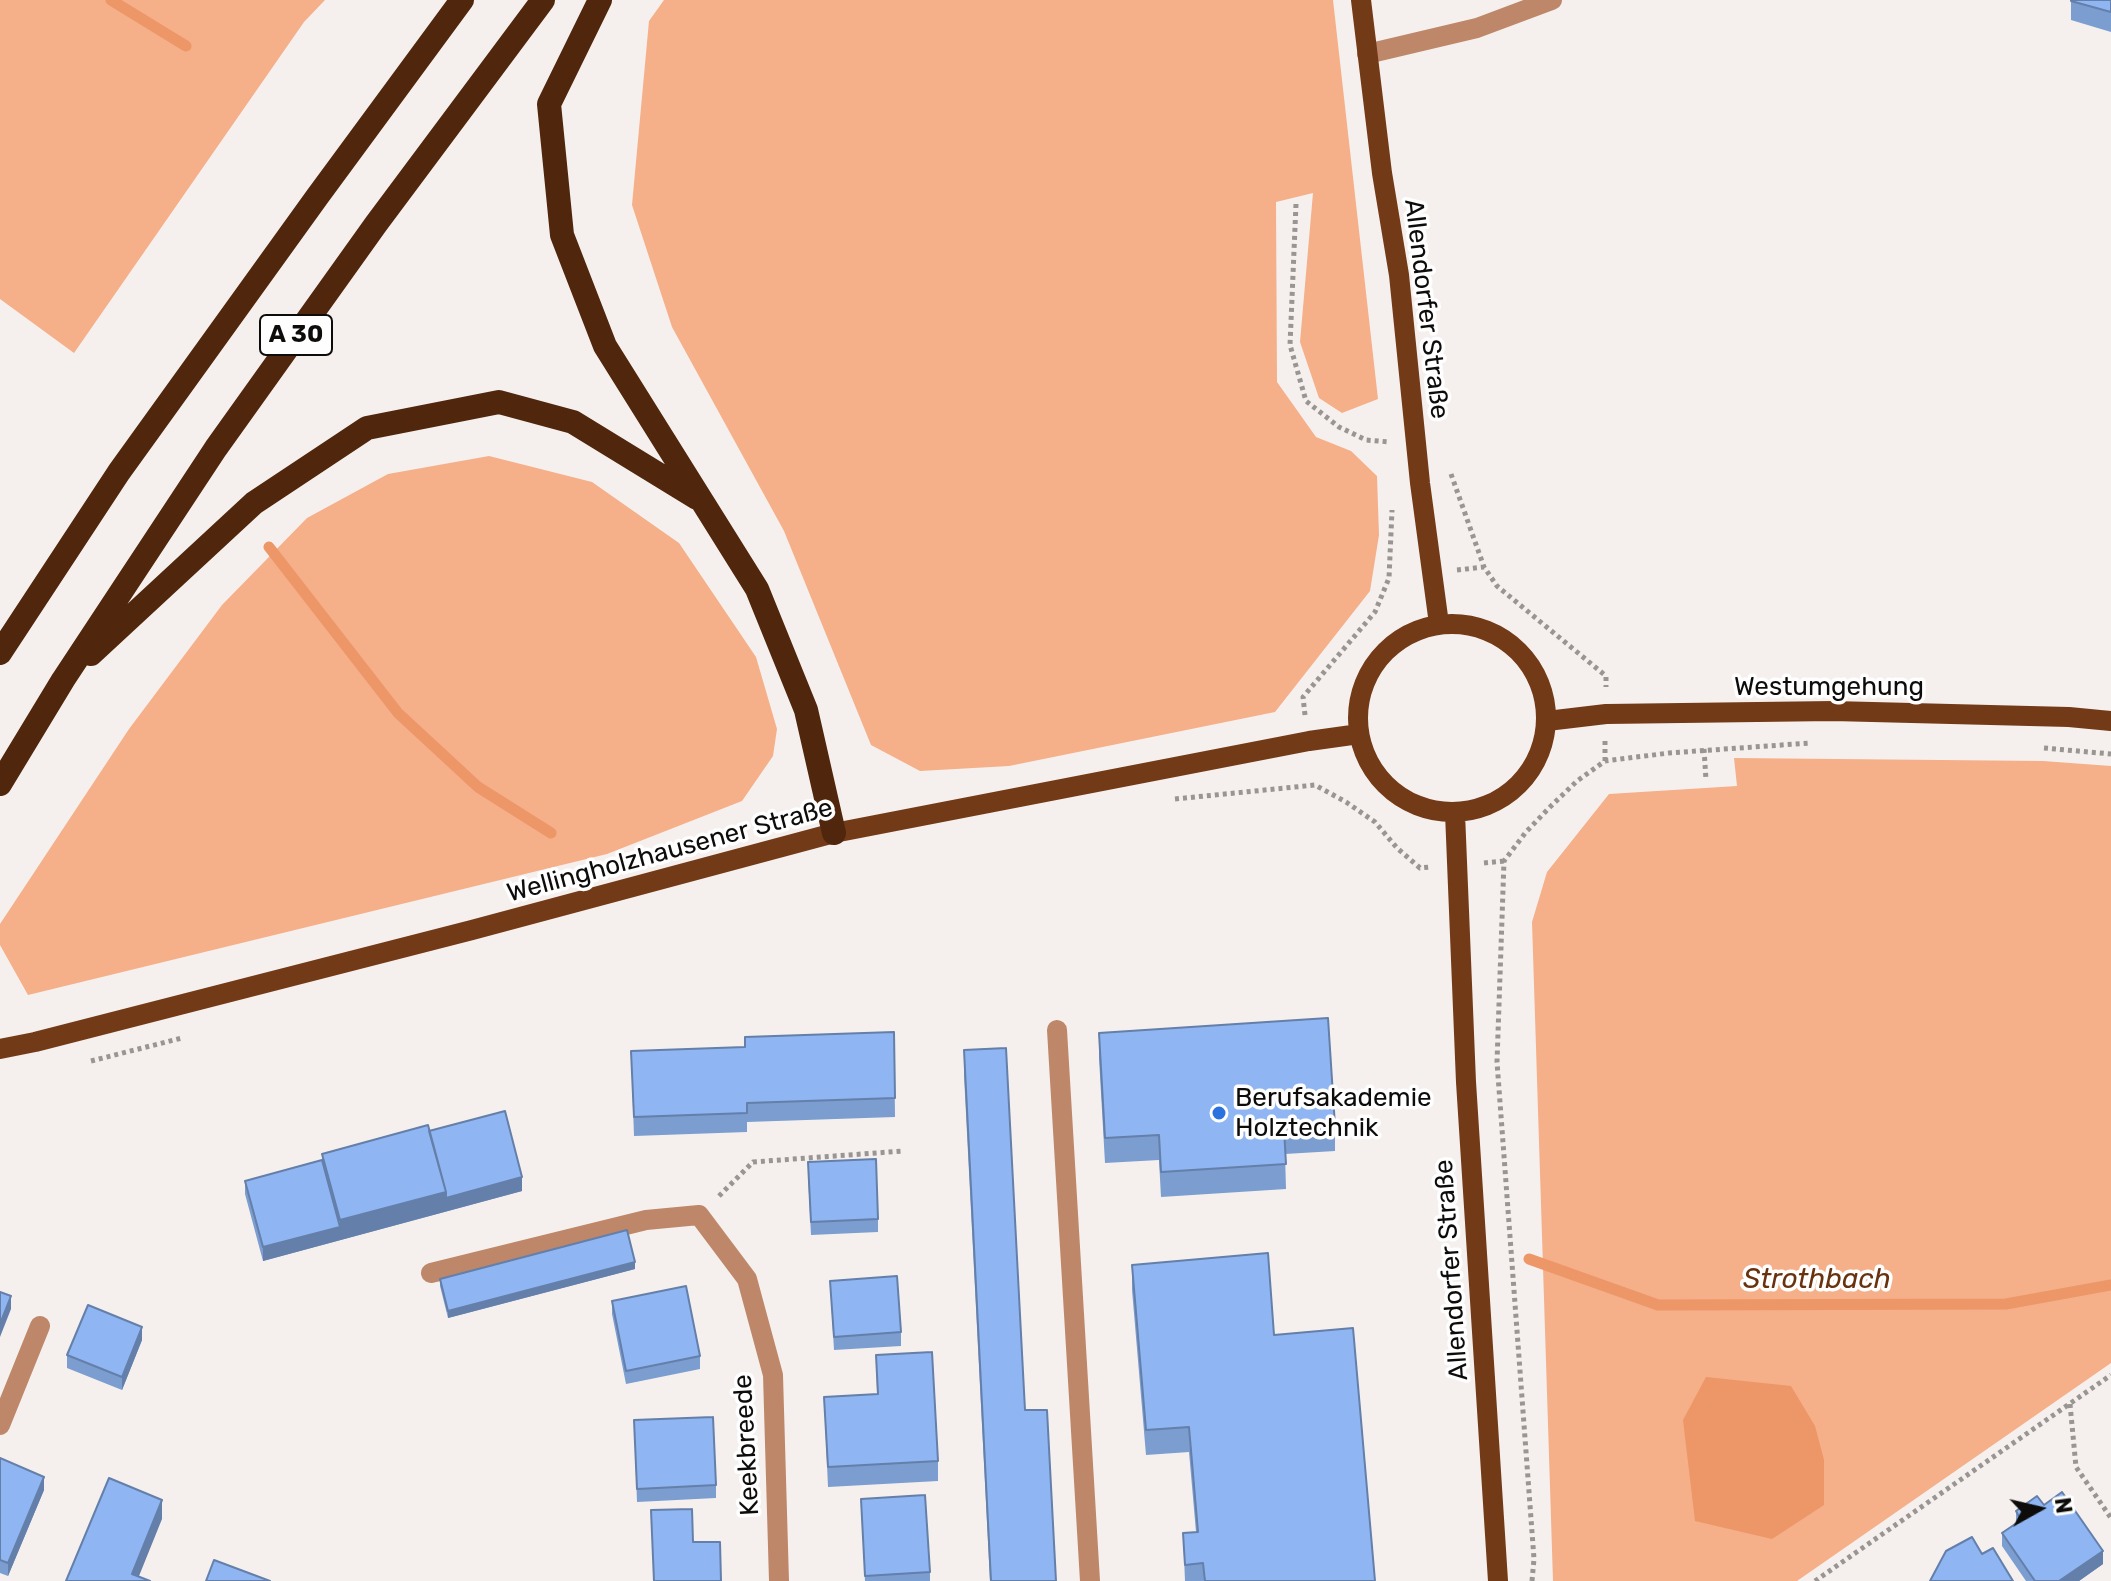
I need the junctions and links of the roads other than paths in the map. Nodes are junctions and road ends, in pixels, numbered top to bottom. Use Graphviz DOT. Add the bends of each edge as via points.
graph roads {
  1 [pos="462,0"];
  2 [pos="543,0"];
  3 [pos="600,0"];
  4 [pos="1361,0"];
  5 [pos="1552,0"];
  6 [pos="1367,54"];
  7 [pos="701,501"];
  8 [pos="1439,624"];
  9 [pos="0,653"];
  10 [pos="63,680"];
  11 [pos="1547,721"];
  12 [pos="2111,721"];
  13 [pos="1359,734"];
  14 [pos="0,784"];
  15 [pos="1455,813"];
  16 [pos="834,833"];
  17 [pos="1057,1030"];
  18 [pos="0,1049"];
  19 [pos="431,1273"];
  20 [pos="40,1326"];
  21 [pos="0,1425"];
  22 [pos="779,1581"];
  23 [pos="1090,1581"];
  24 [pos="1498,1581"];
  1 -- 9 [label="highway, A 30" via="119,472"];
  2 -- 10 [label="highway, A 30" via="216,448"];
  3 -- 7 [label="highway" via="549,104 562,235 605,346"];
  4 -- 6 [label="main road, Allendorfer Straße"];
  5 -- 6 [label="street" via="1477,28"];
  6 -- 8 [label="main road, Allendorfer Straße" via="1399,275"];
  7 -- 10 [label="highway" via="573,422 499,402 367,428 254,503"];
  7 -- 16 [label="highway" via="757,589 806,710"];
  8 -- 11 [label="main road" via="1472,626 1510,645 1526,660 1542,689"];
  8 -- 13 [label="main road" via="1415,631 1376,662 1358,709"];
  10 -- 14 [label="highway, A 30"];
  11 -- 12 [label="main road, Westumgehung" via="1606,714 1833,711"];
  11 -- 15 [label="main road" via="1528,774 1508,794"];
  13 -- 15 [label="main road" via="1367,760 1383,782 1429,810"];
  13 -- 16 [label="main road, Wellingholzhausener Straße"];
  15 -- 24 [label="main road, Allendorfer Straße" via="1466,1082"];
  16 -- 18 [label="main road, Wellingholzhausener Straße"];
  17 -- 23 [label="street"];
  19 -- 22 [label="street, Keekbreede" via="646,1220 699,1215 747,1279 773,1375"];
  20 -- 21 [label="street"];
}
